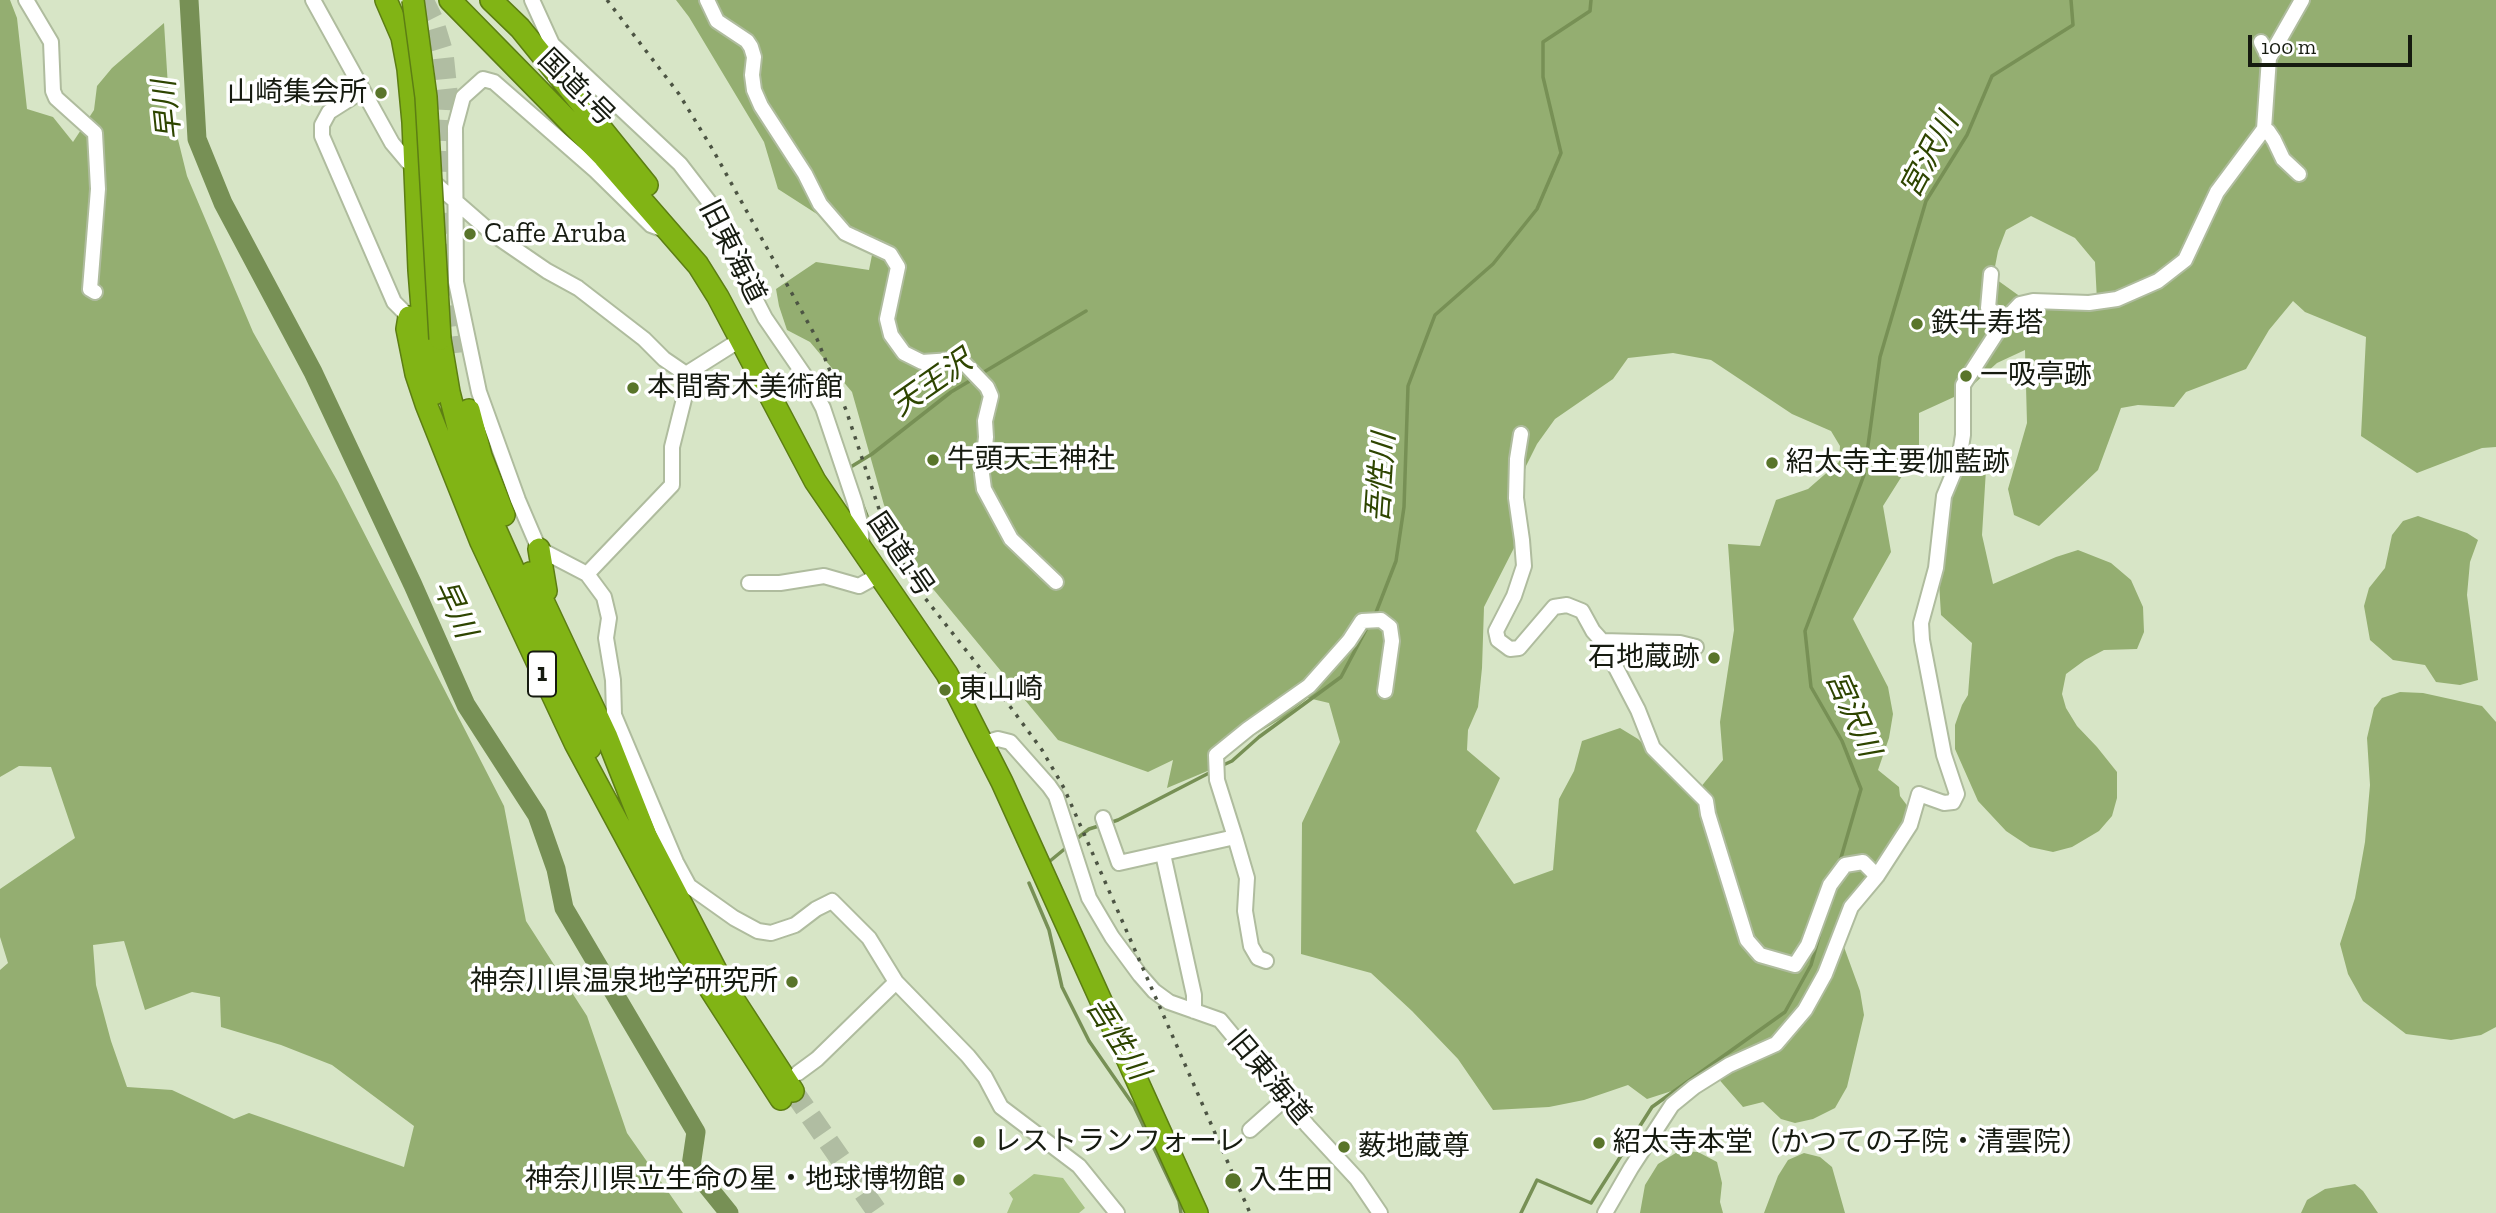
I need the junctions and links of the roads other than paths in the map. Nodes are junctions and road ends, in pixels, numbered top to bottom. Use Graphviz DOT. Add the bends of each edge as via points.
graph roads {
  1 [pos="26,0"];
  2 [pos="313,0"];
  3 [pos="386,0"];
  4 [pos="413,0"];
  5 [pos="450,0"];
  6 [pos="491,0"];
  7 [pos="532,0"];
  8 [pos="707,0"];
  9 [pos="2302,0"];
  10 [pos="2261,42"];
  11 [pos="2269,58"];
  12 [pos="362,91"];
  13 [pos="2264,129"];
  14 [pos="408,162"];
  15 [pos="2299,174"];
  16 [pos="439,186"];
  17 [pos="455,200"];
  18 [pos="672,233"];
  19 [pos="698,265"];
  20 [pos="1992,274"];
  21 [pos="95,292"];
  22 [pos="463,316"];
  23 [pos="413,317"];
  24 [pos="447,318"];
  25 [pos="2005,320"];
  26 [pos="740,340"];
  27 [pos="456,353"];
  28 [pos="687,374"];
  29 [pos="1521,434"];
  30 [pos="449,457"];
  31 [pos="862,547"];
  32 [pos="539,549"];
  33 [pos="587,574"];
  34 [pos="879,575"];
  35 [pos="1056,582"];
  36 [pos="748,583"];
  37 [pos="552,617"];
  38 [pos="1602,641"];
  39 [pos="1696,647"];
  40 [pos="1385,691"];
  41 [pos="576,709"];
  42 [pos="984,743"];
  43 [pos="1103,818"];
  44 [pos="645,833"];
  45 [pos="1235,837"];
  46 [pos="1163,854"];
  47 [pos="1877,876"];
  48 [pos="651,884"];
  49 [pos="1266,961"];
  50 [pos="896,982"];
  51 [pos="1194,1011"];
  52 [pos="790,1088"];
  53 [pos="1286,1098"];
  54 [pos="1250,1130"];
  55 [pos="1117,1213"];
  56 [pos="1197,1213"];
  57 [pos="1380,1213"];
  58 [pos="1605,1213"];
  1 -- 21 [label="street" via="51,43 56,98 95,133 98,189 90,289"];
  2 -- 12 [label="street"];
  3 -- 30 [label="highway, 1" via="402,37 408,69 424,334"];
  4 -- 41 [label="highway, 1, bridge" via="426,97 440,339 449,392 478,488"];
  5 -- 18 [label="highway, 国道1号"];
  6 -- 19 [label="highway" via="528,36 665,207"];
  7 -- 31 [label="street, 旧東海道" via="552,44 680,164 720,216 765,318 823,408 855,503"];
  8 -- 35 [label="street" via="717,21 751,47 754,90 761,106 820,204 845,233 890,254 898,267 887,319 891,335 904,353 922,362 963,362 987,387 991,396 985,421 984,489 1011,538"];
  9 -- 11 [label="street"];
  10 -- 11 [label="street"];
  11 -- 13 [label="street"];
  12 -- 14 [label="street"];
  12 -- 23 [label="street" via="328,113 322,136 394,302"];
  13 -- 15 [label="street"];
  13 -- 25 [label="street" via="2217,192 2185,260 2171,273 2117,299 2020,304"];
  16 -- 17 [label="street"];
  17 -- 18 [label="street" via="455,127 460,107 463,97 482,79 488,79 526,108 651,225"];
  17 -- 22 [label="street" via="456,282"];
  17 -- 28 [label="street" via="492,234 578,288"];
  18 -- 19 [label="highway, 国道1号"];
  19 -- 26 [label="highway, 国道1号"];
  20 -- 25 [label="street" via="1988,308"];
  22 -- 24 [label="street"];
  22 -- 32 [label="street" via="494,439"];
  23 -- 30 [label="highway, 1" via="407,329 416,374"];
  25 -- 47 [label="street" via="1963,385 1959,460 1944,496 1936,568 1921,623 1944,755 1957,794 1953,802 1944,803 1919,794 1910,825"];
  26 -- 28 [label="street"];
  26 -- 31 [label="highway, 国道1号" via="815,481"];
  27 -- 37 [label="highway, 1" via="481,456"];
  28 -- 33 [label="street" via="672,447 672,485"];
  29 -- 38 [label="street" via="1516,498 1524,566 1496,631 1498,640 1510,649 1519,648 1554,607 1567,605 1582,611"];
  30 -- 48 [label="highway, 1" via="481,542 575,743"];
  31 -- 34 [label="highway, 国道1号"];
  32 -- 33 [label="street"];
  32 -- 37 [label="highway, 1"];
  33 -- 50 [label="street" via="604,597 609,618 606,638 614,715 689,886 734,918 771,933 796,925 832,901 869,938"];
  34 -- 36 [label="street" via="859,586 824,576"];
  34 -- 42 [label="highway, 国道1号" via="947,674"];
  37 -- 44 [label="highway, 1"];
  38 -- 39 [label="street"];
  38 -- 47 [label="street" via="1653,748 1706,801 1747,940 1760,955 1795,965 1808,945 1830,885 1845,865 1863,862"];
  40 -- 45 [label="street" via="1390,627 1381,620 1362,621 1309,686 1216,755 1217,780"];
  41 -- 44 [label="highway, 1"];
  41 -- 48 [label="highway, 1" via="595,763"];
  42 -- 51 [label="street, 旧東海道" via="1010,742 1049,786 1089,898 1112,937 1154,991"];
  42 -- 56 [label="highway, 国道1号"];
  43 -- 46 [label="street" via="1119,863"];
  44 -- 52 [label="highway, 1" via="721,980"];
  45 -- 46 [label="street"];
  45 -- 49 [label="street" via="1247,878 1245,911 1251,946 1258,958"];
  46 -- 51 [label="street" via="1195,995"];
  47 -- 58 [label="street" via="1851,907 1825,974 1805,1010 1776,1044 1729,1065 1672,1105"];
  48 -- 52 [label="highway, 1" via="694,964"];
  50 -- 52 [label="street"];
  50 -- 55 [label="street" via="968,1056 1001,1107 1079,1167"];
  51 -- 53 [label="street, 旧東海道" via="1220,1020"];
  53 -- 54 [label="street"];
  53 -- 57 [label="street, 旧東海道" via="1357,1179"];
}
